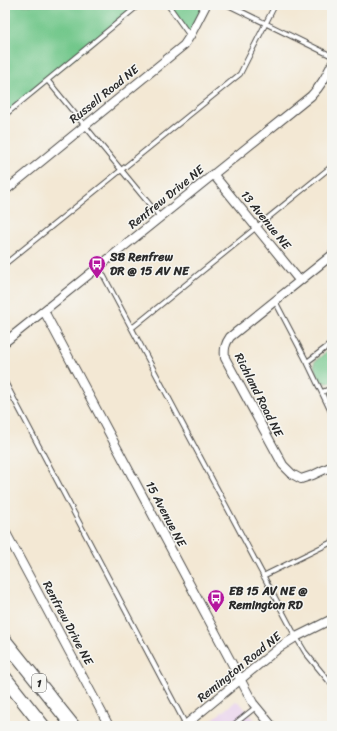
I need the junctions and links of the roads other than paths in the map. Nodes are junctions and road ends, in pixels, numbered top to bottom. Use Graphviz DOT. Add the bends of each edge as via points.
graph roads {
  1 [pos="140,5"];
  2 [pos="168,5"];
  3 [pos="206,5"];
  4 [pos="228,5"];
  5 [pos="275,5"];
  6 [pos="266,23"];
  7 [pos="190,36"];
  8 [pos="332,56"];
  9 [pos="332,64"];
  10 [pos="48,80"];
  11 [pos="5,115"];
  12 [pos="86,125"];
  13 [pos="332,166"];
  14 [pos="121,170"];
  15 [pos="213,174"];
  16 [pos="5,191"];
  17 [pos="160,217"];
  18 [pos="256,227"];
  19 [pos="332,255"];
  20 [pos="5,264"];
  21 [pos="99,266"];
  22 [pos="299,280"];
  23 [pos="275,301"];
  24 [pos="44,311"];
  25 [pos="132,328"];
  26 [pos="5,342"];
  27 [pos="332,343"];
  28 [pos="307,362"];
  29 [pos="5,382"];
  30 [pos="332,388"];
  31 [pos="322,392"];
  32 [pos="332,414"];
  33 [pos="332,466"];
  34 [pos="5,531"];
  35 [pos="332,542"];
  36 [pos="263,576"];
  37 [pos="332,619"];
  38 [pos="296,637"];
  39 [pos="5,641"];
  40 [pos="5,678"];
  41 [pos="240,680"];
  42 [pos="332,685"];
  43 [pos="256,707"];
  44 [pos="238,721"];
  45 [pos="185,725"];
  46 [pos="43,726"];
  47 [pos="73,726"];
  48 [pos="109,726"];
  49 [pos="232,726"];
  50 [pos="243,726"];
  51 [pos="272,726"];
  1 -- 10 [label="lane"];
  2 -- 7 [label="lane"];
  3 -- 7 [label="street, Russell Road NE"];
  4 -- 6 [label="lane"];
  5 -- 6 [label="lane"];
  6 -- 8 [label="lane"];
  6 -- 14 [label="lane" via="240,74"];
  7 -- 12 [label="street, Russell Road NE" via="184,45"];
  9 -- 15 [label="street, Renfrew Drive NE" via="324,81 311,96"];
  10 -- 11 [label="lane"];
  10 -- 12 [label="lane"];
  12 -- 14 [label="lane"];
  12 -- 16 [label="street, Russell Road NE"];
  13 -- 18 [label="lane"];
  14 -- 17 [label="lane"];
  14 -- 20 [label="lane"];
  15 -- 17 [label="street, Renfrew Drive NE"];
  15 -- 18 [label="street, 13 Avenue NE"];
  17 -- 21 [label="street, Renfrew Drive NE"];
  18 -- 22 [label="street, 13 Avenue NE"];
  18 -- 25 [label="lane"];
  19 -- 22 [label="street, Richland Road NE"];
  21 -- 24 [label="street, Renfrew Drive NE"];
  21 -- 25 [label="lane"];
  22 -- 23 [label="street, Richland Road NE"];
  23 -- 28 [label="lane"];
  23 -- 33 [label="street, Richland Road NE" via="230,337 225,344 225,358 282,465 301,479"];
  24 -- 26 [label="street, Renfrew Drive NE"];
  24 -- 41 [label="street, 15 Avenue NE"];
  25 -- 36 [label="lane"];
  27 -- 28 [label="lane"];
  28 -- 31 [label="lane"];
  29 -- 45 [label="lane"];
  30 -- 31 [label="lane"];
  31 -- 32 [label="lane"];
  34 -- 48 [label="street, Renfrew Drive NE"];
  35 -- 36 [label="lane"];
  36 -- 38 [label="lane"];
  37 -- 38 [label="street, Remington Road NE"];
  38 -- 41 [label="street, Remington Road NE"];
  38 -- 42 [label="lane"];
  39 -- 47 [label="highway, 1"];
  40 -- 46 [label="highway, 1"];
  41 -- 43 [label="street, 15 Avenue NE"];
  41 -- 45 [label="street, Remington Road NE"];
  43 -- 44 [label="lane"];
  43 -- 51 [label="street, 15 Avenue NE"];
  44 -- 49 [label="lane"];
  44 -- 50 [label="lane"];
}
